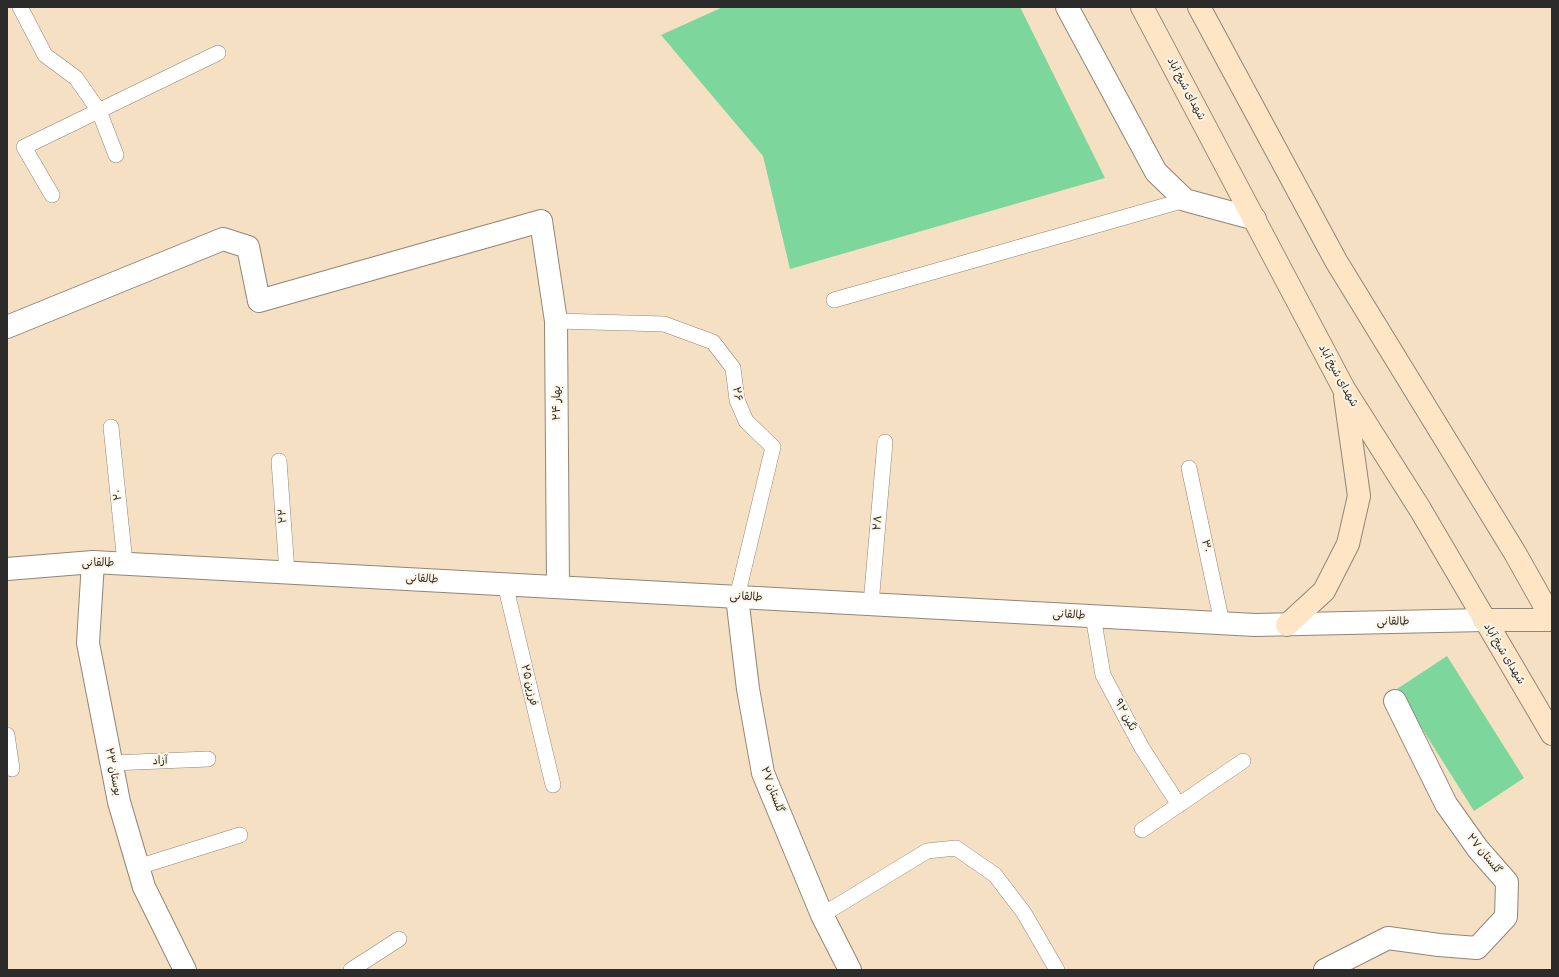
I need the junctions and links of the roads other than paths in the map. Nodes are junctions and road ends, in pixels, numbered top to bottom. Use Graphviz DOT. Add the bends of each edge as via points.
graph roads {
  1 [pos="20,7"];
  2 [pos="1067,7"];
  3 [pos="1142,7"];
  4 [pos="1199,7"];
  5 [pos="218,53"];
  6 [pos="99,111"];
  7 [pos="116,155"];
  8 [pos="52,195"];
  9 [pos="1185,200"];
  10 [pos="1255,219"];
  11 [pos="834,300"];
  12 [pos="556,321"];
  13 [pos="7,326"];
  14 [pos="1344,389"];
  15 [pos="111,427"];
  16 [pos="885,442"];
  17 [pos="279,461"];
  18 [pos="1189,468"];
  19 [pos="93,562"];
  20 [pos="125,563"];
  21 [pos="9,567"];
  22 [pos="287,572"];
  23 [pos="505,584"];
  24 [pos="558,587"];
  25 [pos="737,597"];
  26 [pos="871,604"];
  27 [pos="1093,616"];
  28 [pos="1552,619"];
  29 [pos="1484,620"];
  30 [pos="1222,623"];
  31 [pos="1287,625"];
  32 [pos="1395,701"];
  33 [pos="1552,734"];
  34 [pos="7,735"];
  35 [pos="208,759"];
  36 [pos="1243,761"];
  37 [pos="112,763"];
  38 [pos="12,769"];
  39 [pos="553,785"];
  40 [pos="1179,805"];
  41 [pos="1142,830"];
  42 [pos="240,834"];
  43 [pos="138,867"];
  44 [pos="822,915"];
  45 [pos="399,939"];
  46 [pos="179,968"];
  47 [pos="351,970"];
  48 [pos="850,970"];
  49 [pos="1057,970"];
  50 [pos="1325,970"];
  1 -- 6 [label="lane" via="45,55 76,78"];
  2 -- 9 [label="street" via="1156,172"];
  3 -- 10 [label="main road, شهدای شیخ آباد"];
  4 -- 28 [label="main road" via="1336,261 1515,553"];
  5 -- 6 [label="lane"];
  6 -- 7 [label="lane"];
  6 -- 8 [label="lane" via="24,147"];
  9 -- 10 [label="street"];
  9 -- 11 [label="lane"];
  10 -- 14 [label="main road, شهدای شیخ آباد"];
  12 -- 13 [label="street, بهار ۲۴" via="541,221 259,301 248,247 223,240"];
  12 -- 24 [label="street, بهار ۲۴"];
  12 -- 25 [label="lane, ۲۶" via="664,324 713,342 733,368 736,400 746,421 773,447"];
  14 -- 29 [label="main road, شهدای شیخ آباد" via="1420,509"];
  14 -- 31 [label="main road" via="1359,496 1348,544 1324,591"];
  15 -- 20 [label="lane, ۲۰"];
  16 -- 26 [label="lane, ۲۸"];
  17 -- 22 [label="lane, ۲۲"];
  18 -- 30 [label="lane, ۳۰"];
  19 -- 20 [label="street, طالقانی"];
  19 -- 21 [label="street, طالقانی"];
  19 -- 37 [label="street, بوستان ۲۳" via="88,643"];
  20 -- 22 [label="street, طالقانی"];
  22 -- 23 [label="street, طالقانی"];
  23 -- 24 [label="street, طالقانی"];
  23 -- 39 [label="lane, فرزین ۲۵"];
  24 -- 25 [label="street, طالقانی"];
  25 -- 26 [label="street, طالقانی"];
  25 -- 44 [label="street, گلستان ۲۷" via="748,689 763,773"];
  26 -- 27 [label="street, طالقانی"];
  27 -- 30 [label="street, طالقانی"];
  27 -- 40 [label="lane, نگین ۹۲" via="1104,675 1142,748"];
  28 -- 29 [label="main road"];
  29 -- 31 [label="street, طالقانی"];
  29 -- 33 [label="main road, شهدای شیخ آباد"];
  30 -- 31 [label="street, طالقانی"];
  32 -- 50 [label="street, گلستان ۲۷" via="1446,804 1478,849 1507,882 1506,917 1477,948 1388,938"];
  34 -- 38 [label="lane"];
  35 -- 37 [label="lane, آزاد"];
  36 -- 40 [label="lane"];
  37 -- 43 [label="street, بوستان ۲۳" via="119,802"];
  40 -- 41 [label="lane"];
  42 -- 43 [label="lane"];
  43 -- 46 [label="street, بوستان ۲۳"];
  44 -- 48 [label="street, گلستان ۲۷"];
  44 -- 49 [label="lane" via="927,851 956,848 995,875 1024,913"];
  45 -- 47 [label="lane"];
}
